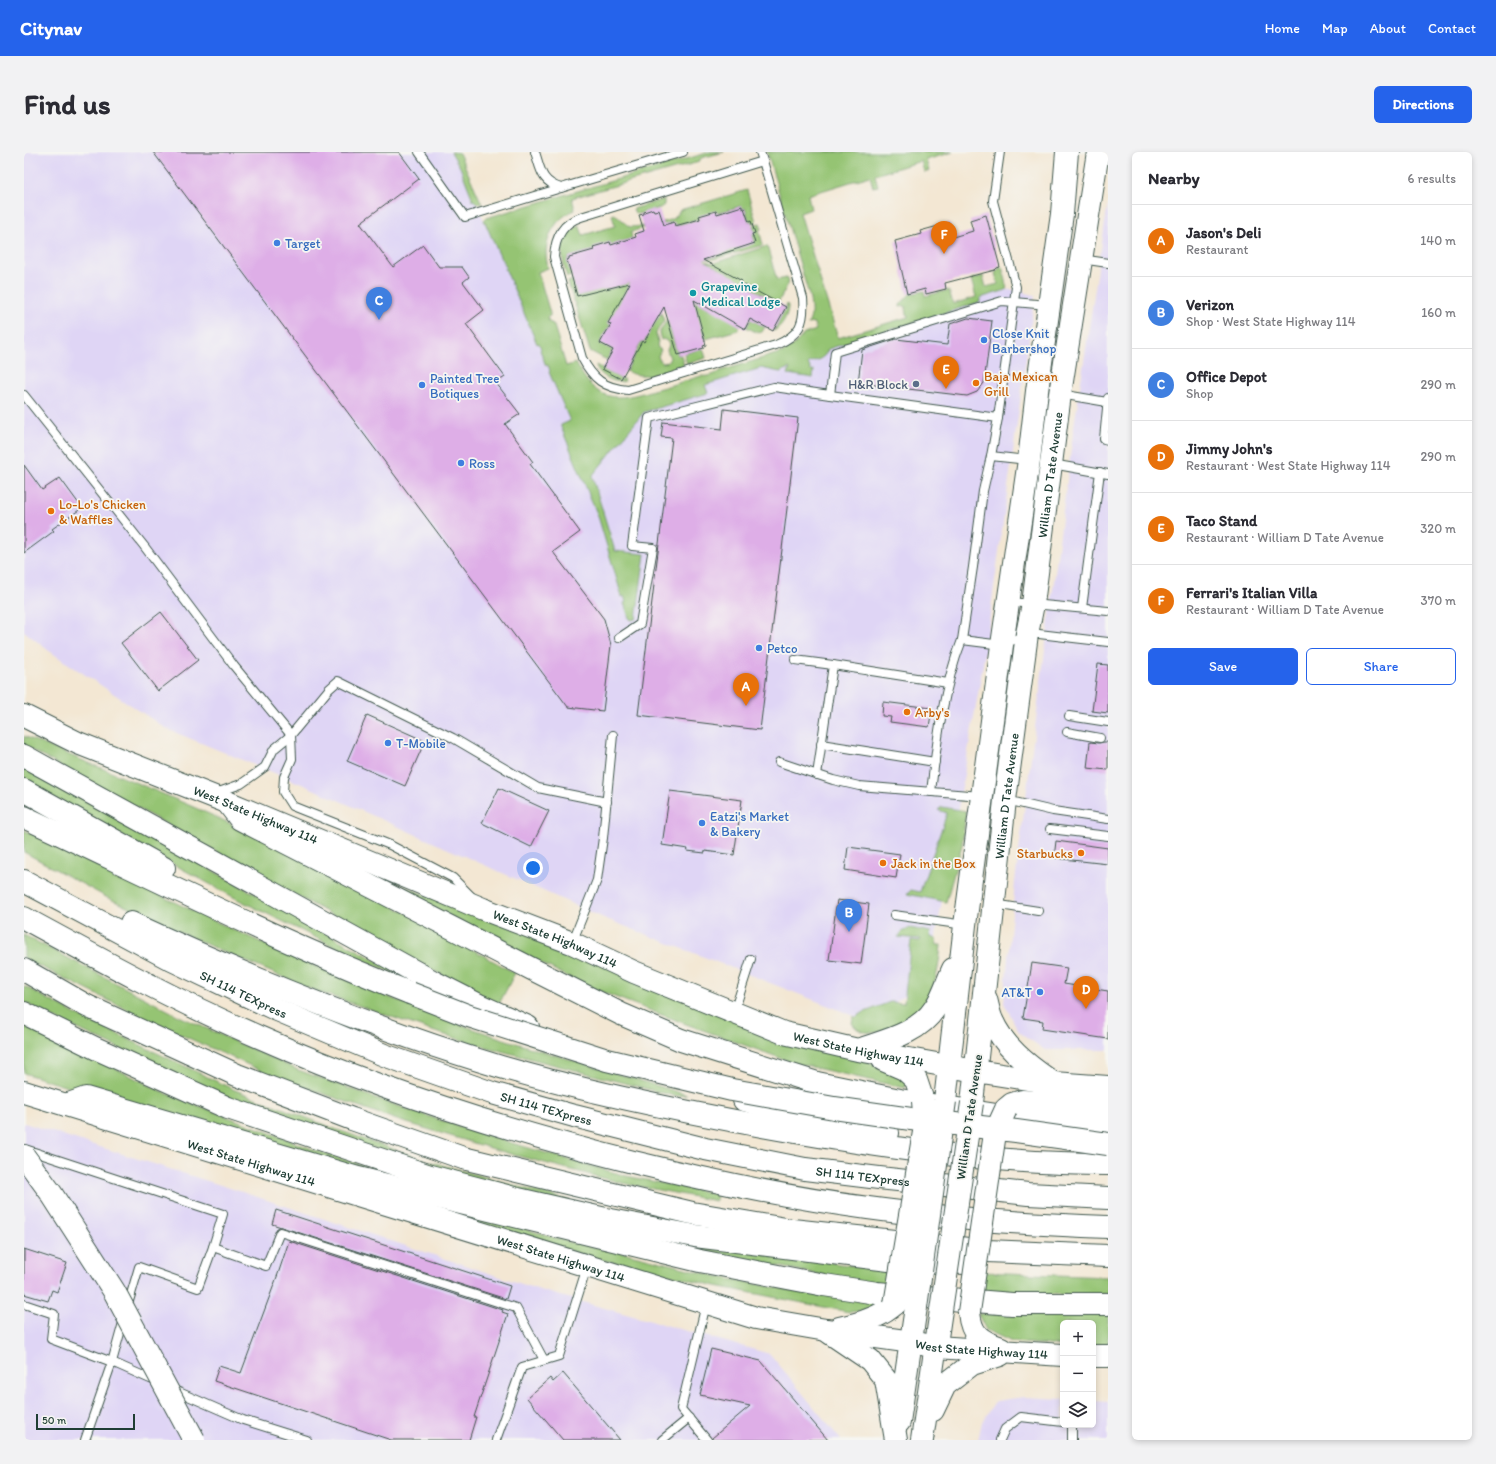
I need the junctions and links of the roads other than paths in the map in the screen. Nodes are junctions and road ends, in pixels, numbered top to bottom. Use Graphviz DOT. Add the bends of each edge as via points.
graph roads {
  1 [pos="419,152"];
  2 [pos="535,152"];
  3 [pos="682,152"];
  4 [pos="760,152"];
  5 [pos="1000,152"];
  6 [pos="1067,152"];
  7 [pos="1098,152"];
  8 [pos="763,161"];
  9 [pos="561,188"];
  10 [pos="1081,259"];
  11 [pos="1108,263"];
  12 [pos="1015,302"];
  13 [pos="1049,305"];
  14 [pos="1073,309"];
  15 [pos="1048,393"];
  16 [pos="24,395"];
  17 [pos="830,395"];
  18 [pos="1107,400"];
  19 [pos="998,418"];
  20 [pos="1108,440"];
  21 [pos="992,456"];
  22 [pos="1029,460"];
  23 [pos="1051,464"];
  24 [pos="1104,473"];
  25 [pos="1009,602"];
  26 [pos="1033,604"];
  27 [pos="1082,608"];
  28 [pos="1108,611"];
  29 [pos="1027,634"];
  30 [pos="619,638"];
  31 [pos="962,640"];
  32 [pos="1108,642"];
  33 [pos="1002,645"];
  34 [pos="795,660"];
  35 [pos="832,665"];
  36 [pos="948,683"];
  37 [pos="24,716"];
  38 [pos="1069,716"];
  39 [pos="1108,722"];
  40 [pos="1067,732"];
  41 [pos="291,735"];
  42 [pos="613,735"];
  43 [pos="1100,738"];
  44 [pos="821,744"];
  45 [pos="24,756"];
  46 [pos="779,762"];
  47 [pos="935,762"];
  48 [pos="817,775"];
  49 [pos="24,790"];
  50 [pos="931,792"];
  51 [pos="982,797"];
  52 [pos="217,799"];
  53 [pos="1005,800"];
  54 [pos="607,802"];
  55 [pos="24,817"];
  56 [pos="1108,819"];
  57 [pos="1050,829"];
  58 [pos="1108,836"];
  59 [pos="24,865"];
  60 [pos="24,882"];
  61 [pos="993,904"];
  62 [pos="483,909"];
  63 [pos="223,910"];
  64 [pos="1038,911"];
  65 [pos="894,915"];
  66 [pos="24,918"];
  67 [pos="965,925"];
  68 [pos="572,943"];
  69 [pos="962,955"];
  70 [pos="751,959"];
  71 [pos="24,970"];
  72 [pos="984,990"];
  73 [pos="734,1012"];
  74 [pos="24,1013"];
  75 [pos="858,1050"];
  76 [pos="950,1066"];
  77 [pos="976,1071"];
  78 [pos="1053,1083"];
  79 [pos="1108,1087"];
  80 [pos="24,1092"];
  81 [pos="66,1105"];
  82 [pos="1108,1106"];
  83 [pos="1108,1127"];
  84 [pos="1108,1144"];
  85 [pos="24,1148"];
  86 [pos="24,1156"];
  87 [pos="966,1156"];
  88 [pos="1108,1164"];
  89 [pos="1108,1198"];
  90 [pos="1108,1227"];
  91 [pos="213,1247"];
  92 [pos="1108,1256"];
  93 [pos="587,1266"];
  94 [pos="1108,1269"];
  95 [pos="707,1303"];
  96 [pos="24,1304"];
  97 [pos="1108,1304"];
  98 [pos="826,1330"];
  99 [pos="912,1342"];
  100 [pos="936,1347"];
  101 [pos="1013,1352"];
  102 [pos="1060,1354"];
  103 [pos="1096,1356"];
  104 [pos="1108,1356"];
  105 [pos="544,1360"];
  106 [pos="112,1362"];
  107 [pos="689,1418"];
  108 [pos="1060,1422"];
  109 [pos="1072,1428"];
  110 [pos="923,1434"];
  111 [pos="85,1440"];
  112 [pos="194,1440"];
  113 [pos="308,1440"];
  114 [pos="496,1440"];
  115 [pos="662,1440"];
  116 [pos="708,1440"];
  117 [pos="896,1440"];
  118 [pos="1000,1440"];
  119 [pos="1072,1440"];
  1 -- 9 [label="lane" via="465,216"];
  2 -- 9 [label="lane" via="542,176 554,186"];
  3 -- 9 [label="lane"];
  4 -- 8 [label="lane"];
  5 -- 12 [label="lane" via="994,201 1016,282"];
  6 -- 13 [label="main road, William D Tate Avenue" via="1062,214"];
  7 -- 10 [label="main road, William D Tate Avenue" via="1097,180"];
  8 -- 8 [label="lane" via="803,298 804,311 797,331 789,339 776,345 628,390 606,385 596,379 582,358 554,257 558,236 565,226 581,216"];
  10 -- 11 [label="lane"];
  10 -- 14 [label="main road, William D Tate Avenue"];
  12 -- 13 [label="lane"];
  12 -- 17 [label="lane" via="1002,301 834,352"];
  12 -- 19 [label="lane"];
  13 -- 14 [label="main road"];
  13 -- 15 [label="main road, William D Tate Avenue"];
  14 -- 15 [label="main road, William D Tate Avenue"];
  15 -- 18 [label="lane"];
  15 -- 22 [label="main road, William D Tate Avenue"];
  15 -- 23 [label="main road, William D Tate Avenue"];
  16 -- 41 [label="lane" via="144,546 234,666"];
  17 -- 19 [label="lane"];
  17 -- 30 [label="lane" via="774,387 648,418 632,546 653,548 640,624"];
  18 -- 20 [label="lane" via="1104,439"];
  19 -- 21 [label="lane"];
  21 -- 22 [label="lane"];
  21 -- 31 [label="lane" via="983,491"];
  22 -- 23 [label="main road"];
  22 -- 25 [label="main road, William D Tate Avenue"];
  23 -- 24 [label="lane"];
  23 -- 26 [label="main road, William D Tate Avenue"];
  24 -- 27 [label="lane"];
  25 -- 26 [label="lane"];
  25 -- 33 [label="main road, William D Tate Avenue"];
  26 -- 27 [label="lane"];
  26 -- 29 [label="main road, William D Tate Avenue"];
  27 -- 28 [label="lane"];
  29 -- 32 [label="lane"];
  29 -- 33 [label="lane"];
  29 -- 53 [label="main road, William D Tate Avenue"];
  31 -- 33 [label="lane"];
  31 -- 36 [label="lane"];
  33 -- 51 [label="main road, William D Tate Avenue"];
  34 -- 35 [label="lane"];
  35 -- 36 [label="lane"];
  35 -- 44 [label="lane"];
  36 -- 47 [label="lane"];
  37 -- 52 [label="main road, West State Highway 114" via="78,743"];
  38 -- 39 [label="lane"];
  40 -- 43 [label="lane"];
  41 -- 52 [label="lane" via="274,749 265,767"];
  41 -- 54 [label="lane" via="338,681 453,738 538,788"];
  41 -- 62 [label="lane" via="292,759 284,777 284,792 292,806 390,845 453,878"];
  42 -- 54 [label="lane"];
  44 -- 47 [label="lane"];
  44 -- 48 [label="lane"];
  45 -- 87 [label="main road" via="432,981 548,1035 660,1077 810,1118 917,1138"];
  46 -- 48 [label="lane"];
  47 -- 50 [label="lane"];
  48 -- 50 [label="lane" via="859,786"];
  49 -- 63 [label="main road" via="206,891"];
  50 -- 51 [label="lane"];
  51 -- 53 [label="main road"];
  51 -- 67 [label="main road, William D Tate Avenue"];
  52 -- 62 [label="main road, West State Highway 114"];
  52 -- 83 [label="main road" via="240,819 621,1014 681,1040 816,1082 900,1100 1016,1118"];
  53 -- 56 [label="lane" via="1053,812"];
  53 -- 61 [label="main road, William D Tate Avenue"];
  54 -- 68 [label="lane" via="597,880"];
  55 -- 63 [label="main road"];
  57 -- 58 [label="lane"];
  59 -- 87 [label="main road" via="124,919 286,991 393,1031 501,1067 708,1117 852,1142"];
  60 -- 89 [label="main road, SH 114 TEXpress" via="172,960 275,1009 384,1055 492,1093 705,1149 805,1169 1028,1194"];
  61 -- 64 [label="lane"];
  61 -- 72 [label="main road, William D Tate Avenue"];
  62 -- 68 [label="main road, West State Highway 114"];
  63 -- 84 [label="main road, bridge" via="371,978 469,1016 607,1060 732,1090 834,1108"];
  65 -- 67 [label="lane"];
  66 -- 90 [label="main road" via="100,960 260,1038 371,1082 480,1120 567,1146 700,1178 795,1197 869,1208 1020,1224"];
  67 -- 69 [label="main road, William D Tate Avenue"];
  68 -- 73 [label="main road, West State Highway 114" via="634,972"];
  69 -- 75 [label="main road" via="934,1009 923,1022 909,1032"];
  69 -- 76 [label="main road, William D Tate Avenue"];
  70 -- 73 [label="lane"];
  71 -- 92 [label="main road" via="87,1006 237,1074 352,1119 463,1158 692,1213 792,1230 987,1251"];
  72 -- 77 [label="main road, William D Tate Avenue"];
  72 -- 78 [label="main road" via="992,1020 1001,1038 1029,1067"];
  73 -- 75 [label="main road, West State Highway 114" via="784,1033"];
  74 -- 94 [label="main road" via="228,1108 430,1176 518,1199 695,1236 889,1260"];
  75 -- 76 [label="main road, West State Highway 114"];
  75 -- 98 [label="main road, bridge" via="904,1069 916,1080 923,1101 925,1126 895,1304 877,1317"];
  76 -- 77 [label="main road, West State Highway 114"];
  76 -- 99 [label="main road, William D Tate Avenue, bridge"];
  77 -- 78 [label="main road, West State Highway 114"];
  77 -- 100 [label="main road, William D Tate Avenue, bridge"];
  78 -- 79 [label="main road, West State Highway 114"];
  80 -- 81 [label="main road, West State Highway 114"];
  81 -- 93 [label="main road, West State Highway 114"];
  81 -- 97 [label="main road" via="86,1098 358,1178 700,1261 824,1285 878,1293 1012,1304"];
  82 -- 101 [label="main road, bridge" via="1022,1101 1006,1109 995,1133 969,1312 973,1331 979,1337"];
  85 -- 91 [label="lane" via="223,1214"];
  86 -- 112 [label="main road, bridge" via="114,1291"];
  87 -- 88 [label="main road" via="1059,1164"];
  91 -- 105 [label="lane" via="266,1266 280,1232 516,1308"];
  91 -- 106 [label="lane" via="198,1288 139,1267"];
  93 -- 95 [label="main road, West State Highway 114"];
  93 -- 105 [label="lane" via="558,1356"];
  95 -- 98 [label="main road, West State Highway 114" via="756,1318"];
  95 -- 107 [label="lane" via="681,1408"];
  96 -- 106 [label="lane" via="54,1314 50,1339"];
  98 -- 99 [label="main road, West State Highway 114"];
  98 -- 117 [label="main road" via="870,1360 886,1380"];
  99 -- 100 [label="main road, West State Highway 114"];
  99 -- 117 [label="main road, William D Tate Avenue"];
  100 -- 101 [label="main road, West State Highway 114"];
  100 -- 110 [label="main road, William D Tate Avenue"];
  101 -- 102 [label="main road, West State Highway 114"];
  101 -- 110 [label="main road" via="972,1364 945,1385"];
  103 -- 104 [label="main road"];
  105 -- 114 [label="lane" via="522,1367"];
  106 -- 111 [label="lane"];
  106 -- 113 [label="lane" via="243,1420"];
  107 -- 115 [label="lane"];
  107 -- 116 [label="lane"];
  108 -- 118 [label="lane" via="1021,1417 1005,1429"];
  109 -- 119 [label="lane"];
}
